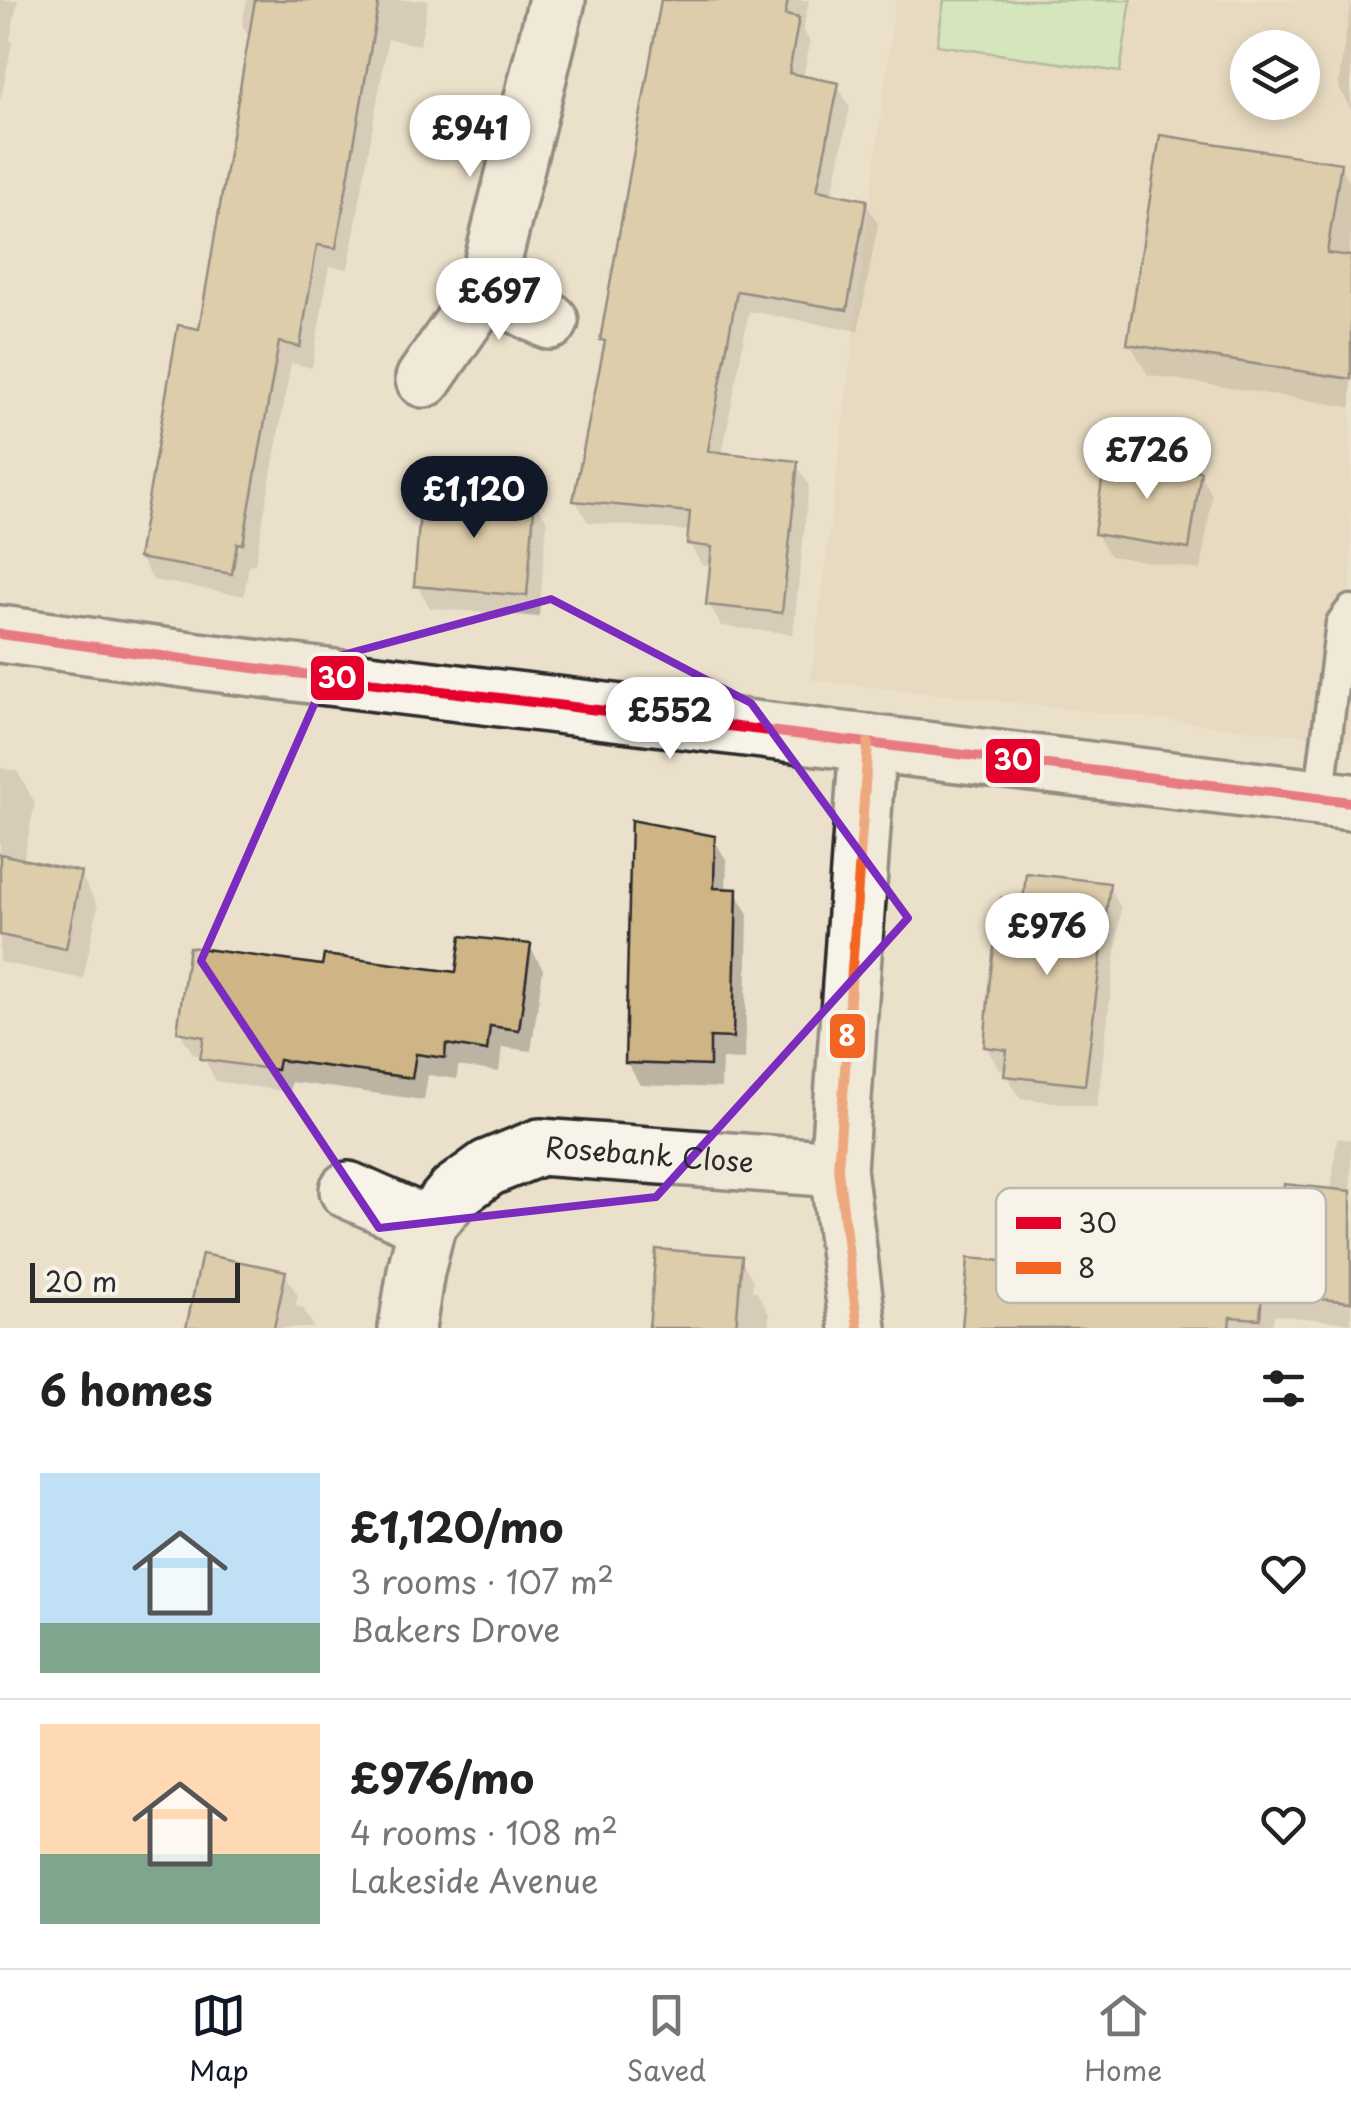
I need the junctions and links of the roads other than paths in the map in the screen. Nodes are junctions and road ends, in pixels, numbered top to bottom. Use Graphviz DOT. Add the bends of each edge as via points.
graph roads {
  1 [pos="557,0"];
  2 [pos="486,289"];
  3 [pos="550,322"];
  4 [pos="424,379"];
  5 [pos="1351,610"];
  6 [pos="0,634"];
  7 [pos="868,744"];
  8 [pos="1335,800"];
  9 [pos="838,1169"];
  10 [pos="348,1190"];
  11 [pos="427,1225"];
  12 [pos="407,1328"];
  13 [pos="858,1328"];
  1 -- 2 [label="street"];
  2 -- 3 [label="street"];
  2 -- 4 [label="street"];
  5 -- 8 [label="lane" via="1340,623"];
  6 -- 7 [label="street"];
  7 -- 8 [label="street"];
  7 -- 9 [label="street"];
  9 -- 11 [label="street, Rosebank Close" via="540,1147 488,1168"];
  9 -- 13 [label="street"];
  10 -- 11 [label="street"];
  11 -- 12 [label="street, Rosebank Close"];
}
